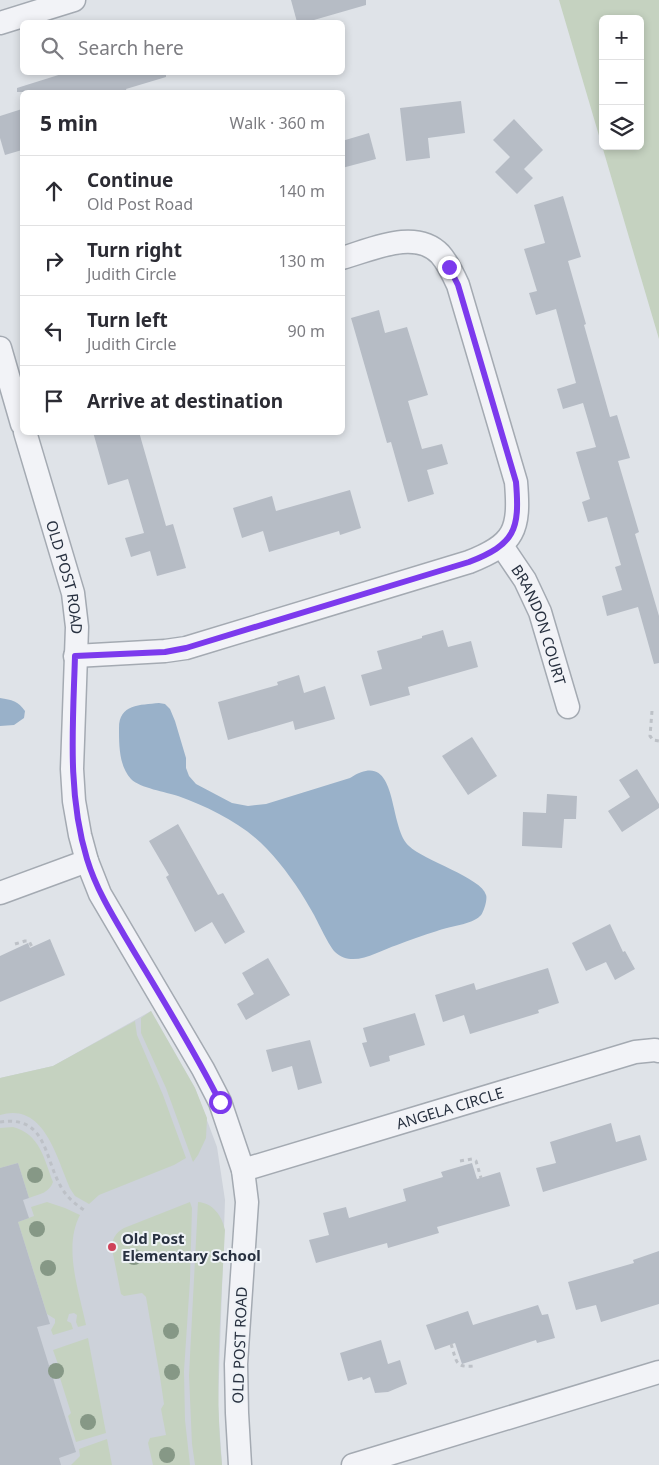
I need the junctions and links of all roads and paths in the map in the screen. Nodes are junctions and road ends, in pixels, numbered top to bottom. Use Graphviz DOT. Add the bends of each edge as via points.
graph roads {
  1 [pos="74,0"];
  2 [pos="0,23"];
  3 [pos="345,257"];
  4 [pos="7,357"];
  5 [pos="20,415"];
  6 [pos="26,435"];
  7 [pos="502,546"];
  8 [pos="75,656"];
  9 [pos="568,707"];
  10 [pos="652,711"];
  11 [pos="659,741"];
  12 [pos="87,861"];
  13 [pos="0,893"];
  14 [pos="15,944"];
  15 [pos="32,947"];
  16 [pos="659,1051"];
  17 [pos="0,1122"];
  18 [pos="460,1161"];
  19 [pos="243,1170"];
  20 [pos="481,1178"];
  21 [pos="87,1212"];
  22 [pos="451,1344"];
  23 [pos="474,1366"];
  24 [pos="659,1372"];
  25 [pos="240,1465"];
  26 [pos="353,1465"];
  1 -- 2 [label="street"];
  3 -- 7 [label="street" via="398,242 416,242 439,253 449,267 458,285 516,482 516,524"];
  4 -- 5 [label="street"];
  6 -- 8 [label="street, OLD POST ROAD" via="72,592 77,627"];
  7 -- 8 [label="street" via="469,562 186,648"];
  7 -- 9 [label="street, BRANDON COURT" via="525,580 540,612"];
  8 -- 12 [label="street, OLD POST ROAD" via="72,769"];
  10 -- 11 [label="path" via="650,736"];
  12 -- 13 [label="street"];
  12 -- 19 [label="street, OLD POST ROAD" via="100,894 220,1102"];
  14 -- 15 [label="path" via="25,940"];
  16 -- 19 [label="street, ANGELA CIRCLE" via="635,1052"];
  17 -- 21 [label="path" via="20,1123 40,1135 59,1185"];
  18 -- 20 [label="path" via="476,1161"];
  19 -- 25 [label="street, OLD POST ROAD" via="247,1202 236,1364"];
  22 -- 23 [label="path" via="458,1365"];
  24 -- 26 [label="street"];
}
